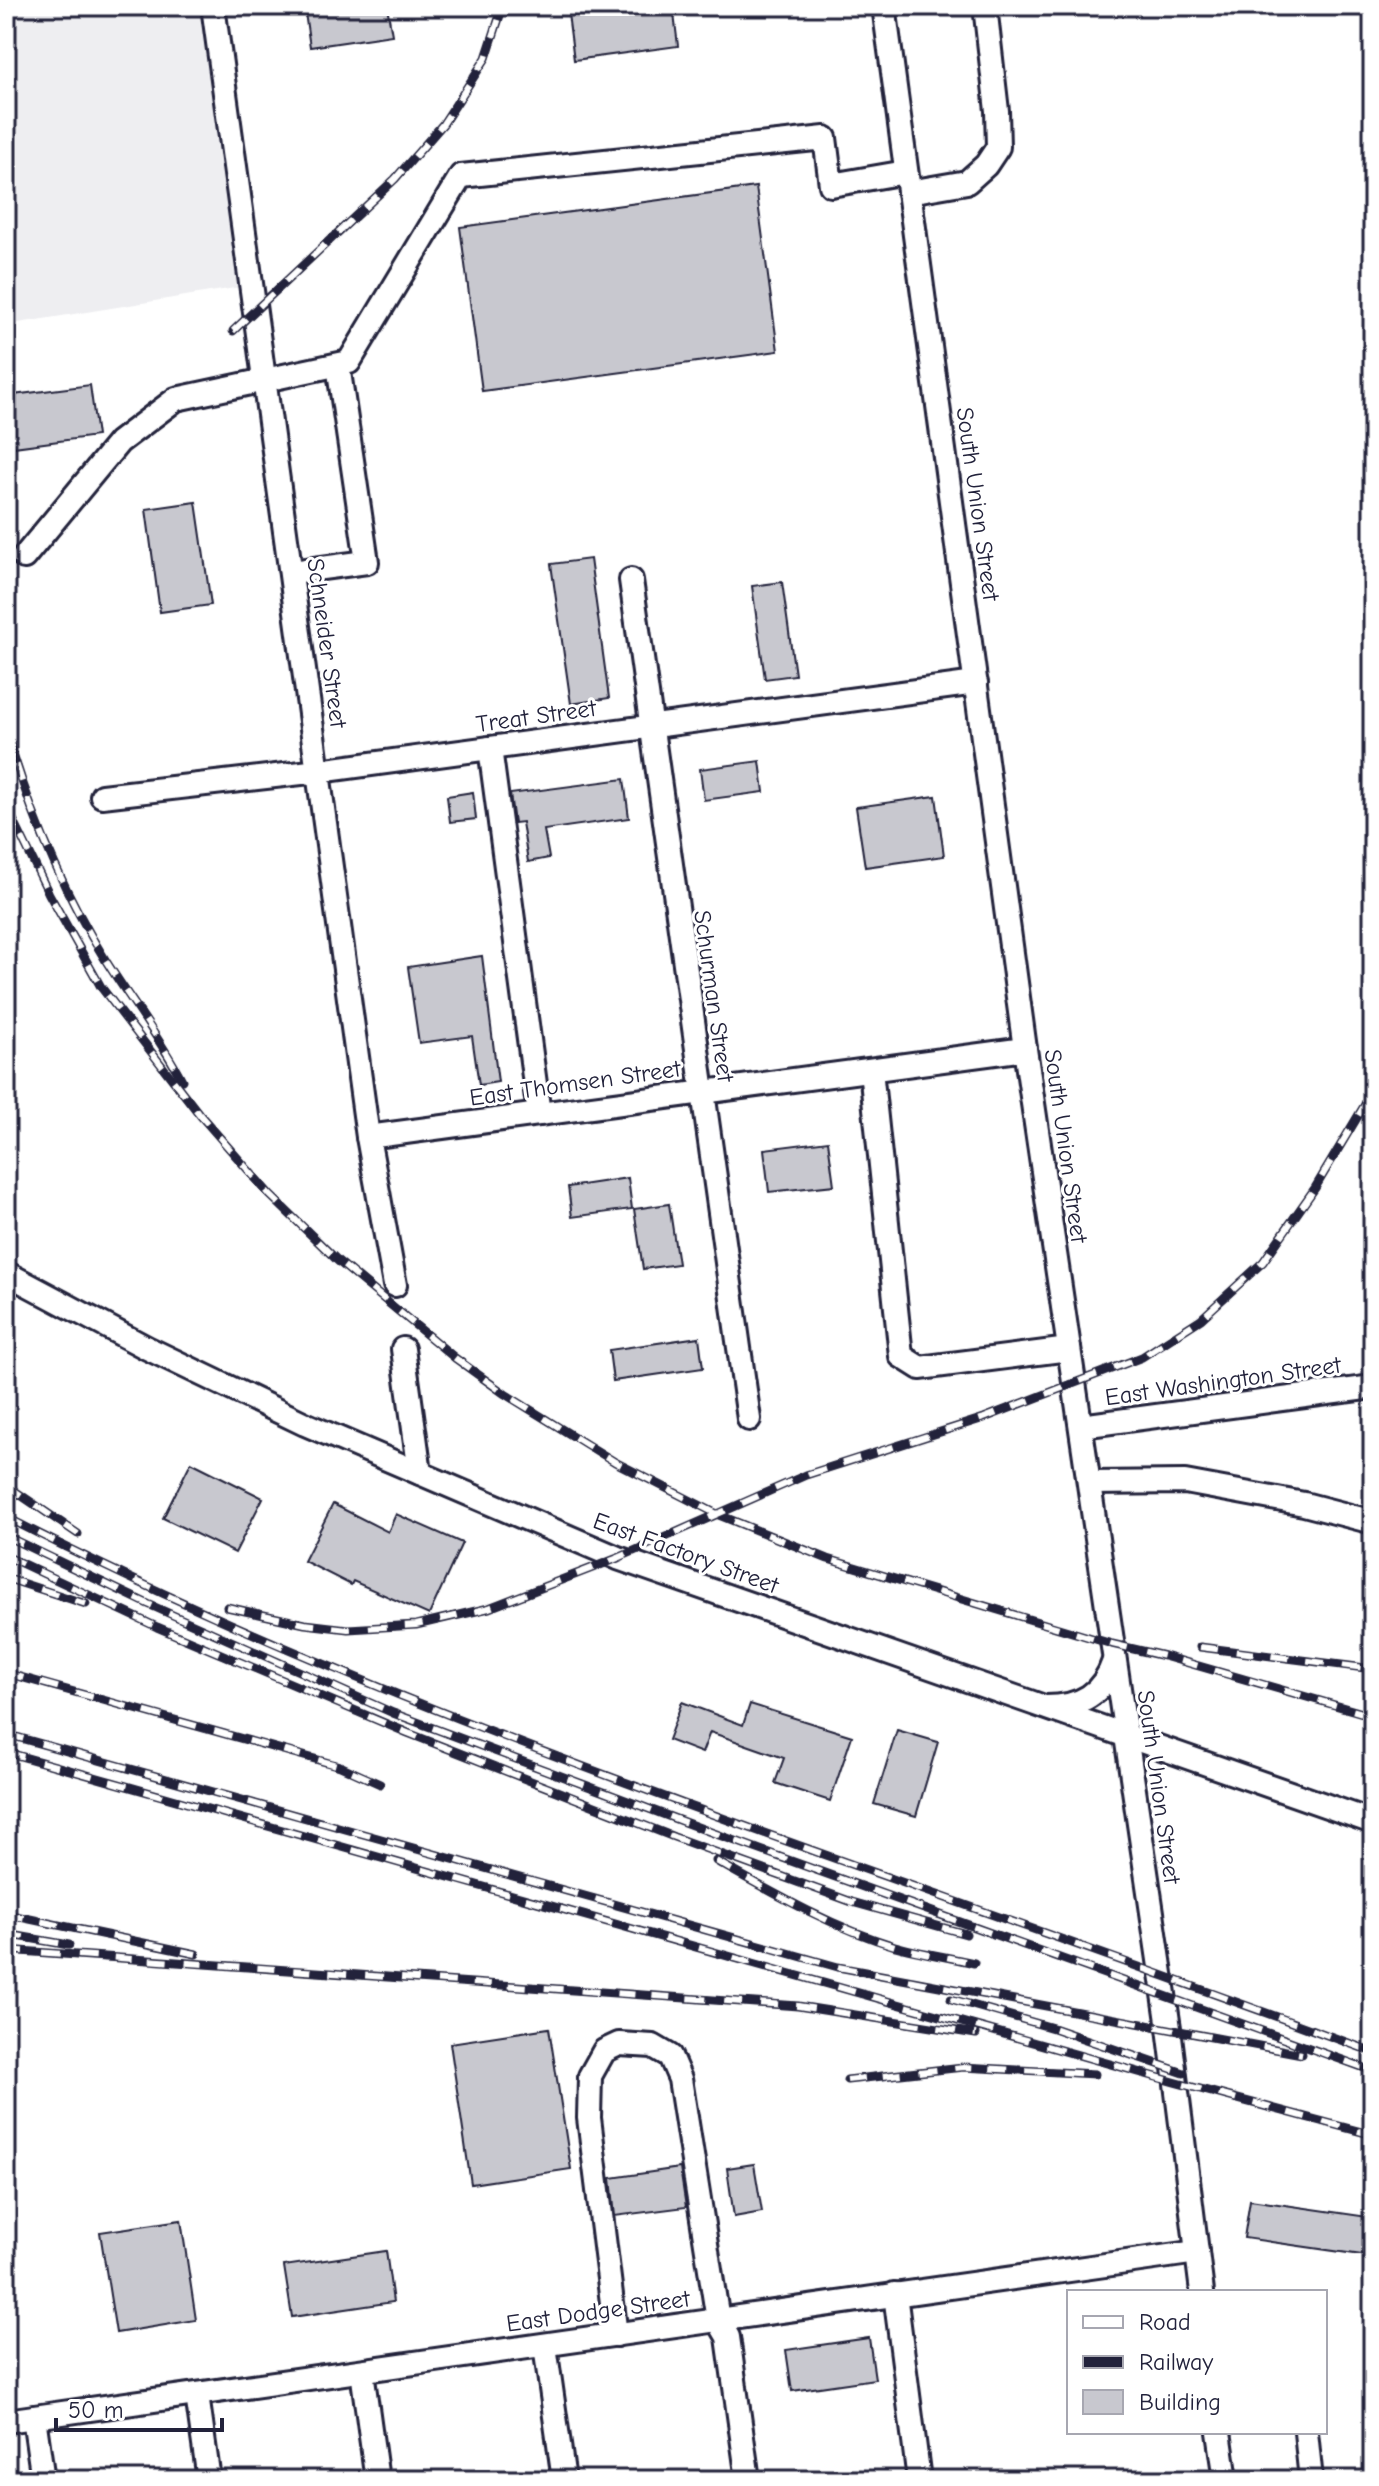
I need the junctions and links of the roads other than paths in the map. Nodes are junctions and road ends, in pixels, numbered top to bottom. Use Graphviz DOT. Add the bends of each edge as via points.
graph roads {
  1 [pos="213,6"];
  2 [pos="884,6"];
  3 [pos="985,6"];
  4 [pos="908,182"];
  5 [pos="338,365"];
  6 [pos="266,382"];
  7 [pos="24,557"];
  8 [pos="292,572"];
  9 [pos="631,580"];
  10 [pos="976,683"];
  11 [pos="650,727"];
  12 [pos="490,748"];
  13 [pos="319,771"];
  14 [pos="102,796"];
  15 [pos="1025,1049"];
  16 [pos="871,1070"];
  17 [pos="701,1093"];
  18 [pos="539,1114"];
  19 [pos="368,1137"];
  20 [pos="6,1273"];
  21 [pos="395,1285"];
  22 [pos="403,1349"];
  23 [pos="1069,1349"];
  24 [pos="1373,1387"];
  25 [pos="749,1419"];
  26 [pos="1081,1426"];
  27 [pos="420,1473"];
  28 [pos="1090,1483"];
  29 [pos="1373,1522"];
  30 [pos="1114,1660"];
  31 [pos="1040,1707"];
  32 [pos="1125,1737"];
  33 [pos="1373,1822"];
  34 [pos="1197,2252"];
  35 [pos="1202,2290"];
  36 [pos="895,2294"];
  37 [pos="718,2320"];
  38 [pos="616,2335"];
  39 [pos="545,2346"];
  40 [pos="362,2371"];
  41 [pos="197,2395"];
  42 [pos="34,2417"];
  43 [pos="6,2421"];
  44 [pos="1219,2434"];
  45 [pos="1306,2434"];
  46 [pos="43,2480"];
  47 [pos="209,2480"];
  48 [pos="377,2480"];
  49 [pos="564,2480"];
  50 [pos="748,2480"];
  51 [pos="919,2480"];
  52 [pos="1226,2480"];
  53 [pos="1311,2480"];
  1 -- 6 [label="street, Schneider Street"];
  2 -- 4 [label="street, South Union Street"];
  3 -- 4 [label="street" via="998,147 967,182"];
  4 -- 5 [label="street" via="831,185 825,138 461,176 349,362"];
  4 -- 10 [label="street, South Union Street"];
  5 -- 6 [label="street"];
  5 -- 8 [label="street" via="367,562"];
  6 -- 7 [label="street" via="176,399 119,442"];
  6 -- 8 [label="street, Schneider Street"];
  8 -- 13 [label="street, Schneider Street"];
  9 -- 11 [label="street, Schurman Street"];
  10 -- 11 [label="street, Treat Street"];
  10 -- 15 [label="street, South Union Street"];
  11 -- 12 [label="street, Treat Street"];
  11 -- 17 [label="street, Schurman Street"];
  12 -- 13 [label="street, Treat Street"];
  12 -- 18 [label="street"];
  13 -- 14 [label="street, Treat Street"];
  13 -- 19 [label="street, Schneider Street"];
  15 -- 16 [label="street, East Thomsen Street"];
  15 -- 23 [label="street, South Union Street"];
  16 -- 17 [label="street, East Thomsen Street"];
  16 -- 23 [label="street" via="901,1356 920,1368"];
  17 -- 18 [label="street, East Thomsen Street"];
  17 -- 25 [label="street, Schurman Street"];
  18 -- 19 [label="street, East Thomsen Street"];
  19 -- 21 [label="street, Schneider Street"];
  20 -- 27 [label="street, East Factory Street" via="161,1355"];
  22 -- 27 [label="street"];
  23 -- 26 [label="street, South Union Street"];
  24 -- 26 [label="street, East Washington Street"];
  26 -- 28 [label="street, South Union Street"];
  27 -- 31 [label="street, East Factory Street" via="618,1558"];
  28 -- 29 [label="street" via="1199,1484"];
  28 -- 30 [label="street, South Union Street"];
  30 -- 31 [label="street" via="1091,1697 1066,1706"];
  30 -- 32 [label="street, South Union Street"];
  31 -- 32 [label="street, East Factory Street"];
  32 -- 33 [label="street, East Factory Street"];
  32 -- 34 [label="street, South Union Street"];
  34 -- 35 [label="street, South Union Street"];
  34 -- 36 [label="street, East Dodge Street"];
  36 -- 37 [label="street, East Dodge Street"];
  36 -- 51 [label="street"];
  37 -- 38 [label="street, East Dodge Street"];
  37 -- 38 [label="street" via="680,2079 670,2056 653,2046 619,2044 604,2051 590,2076 589,2118"];
  37 -- 50 [label="street" via="728,2337"];
  38 -- 39 [label="street, East Dodge Street"];
  39 -- 40 [label="street, East Dodge Street"];
  39 -- 49 [label="street"];
  40 -- 41 [label="street, East Dodge Street"];
  40 -- 48 [label="street"];
  41 -- 42 [label="street, East Dodge Street"];
  41 -- 47 [label="street"];
  42 -- 43 [label="street, East Dodge Street"];
  42 -- 46 [label="street"];
  44 -- 52 [label="street"];
  45 -- 53 [label="street"];
}
